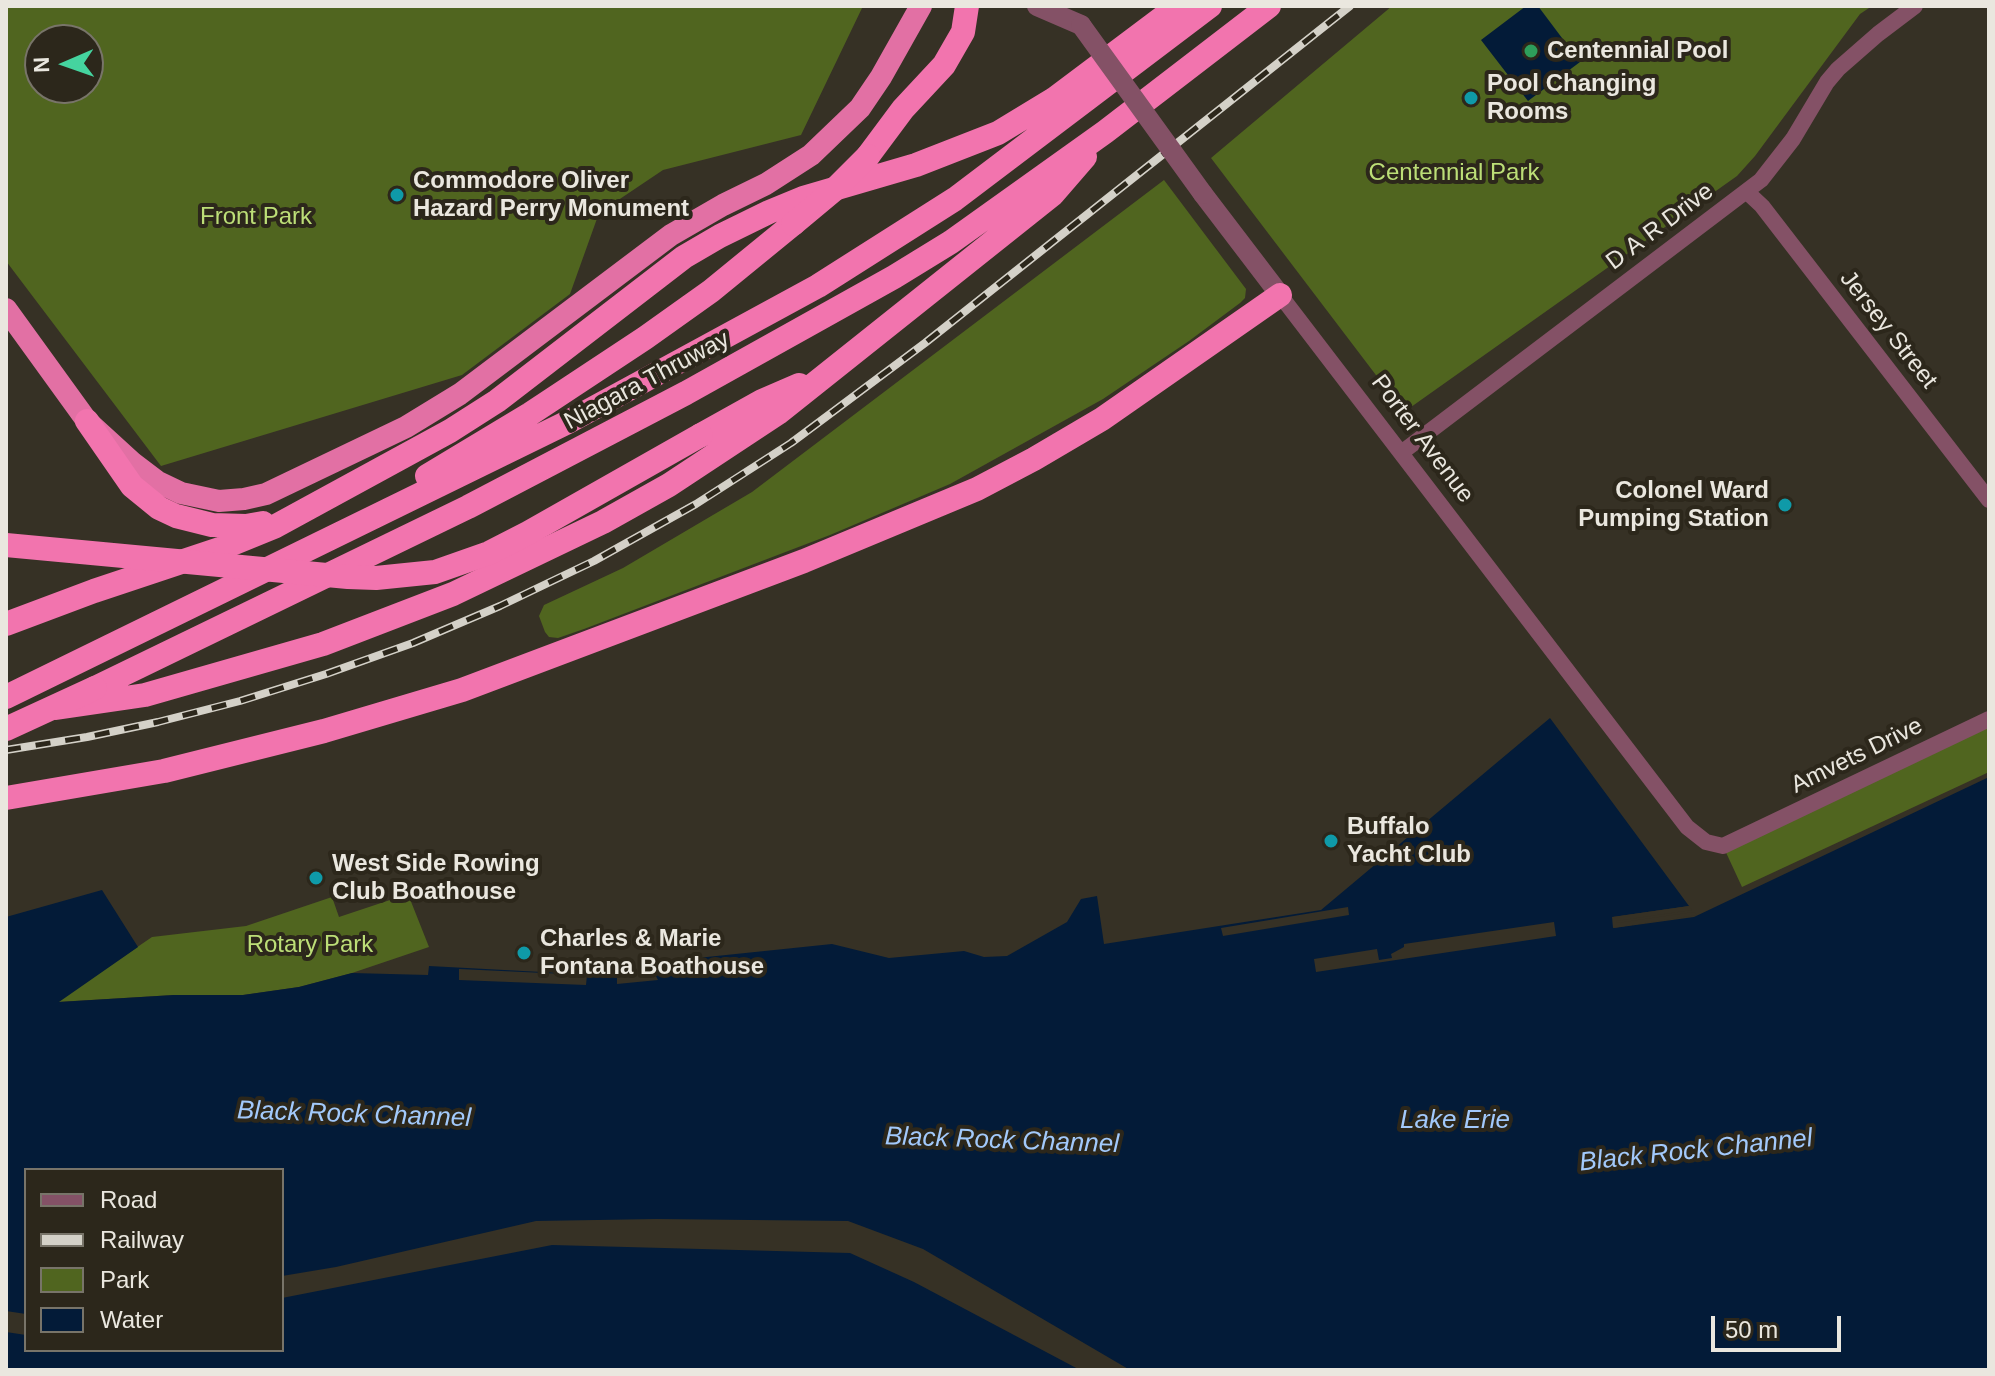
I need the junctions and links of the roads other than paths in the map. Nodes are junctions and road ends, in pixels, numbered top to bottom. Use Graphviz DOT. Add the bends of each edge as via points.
graph roads {
  1 [pos="921,6"];
  2 [pos="967,6"];
  3 [pos="1037,6"];
  4 [pos="1067,6"];
  5 [pos="1178,6"];
  6 [pos="1210,6"];
  7 [pos="1269,6"];
  8 [pos="1915,6"];
  9 [pos="1081,25"];
  10 [pos="1105,132"];
  11 [pos="1747,192"];
  12 [pos="1280,295"];
  13 [pos="6,309"];
  14 [pos="825,374"];
  15 [pos="87,421"];
  16 [pos="1401,453"];
  17 [pos="332,495"];
  18 [pos="1989,500"];
  19 [pos="371,520"];
  20 [pos="6,545"];
  21 [pos="6,624"];
  22 [pos="6,697"];
  23 [pos="6,711"];
  24 [pos="1989,719"];
  25 [pos="6,729"];
  26 [pos="6,798"];
  27 [pos="1746,836"];
  1 -- 15 [label="highway" via="860,108 811,155 671,235 460,394 339,461 266,494 219,501 198,498 158,482"];
  2 -- 19 [label="highway, bridge" via="963,32 944,65 835,189 711,291 496,436 425,477"];
  3 -- 9 [label="street"];
  4 -- 9 [label="street, Porter Avenue"];
  5 -- 17 [label="highway" via="1054,99 998,133 916,165 803,198 720,236 684,257 497,401"];
  6 -- 19 [label="highway, Niagara Thruway" via="1030,145 874,253 662,373"];
  7 -- 10 [label="highway, Niagara Thruway"];
  8 -- 11 [label="street, D A R Drive" via="1838,69 1774,166"];
  9 -- 12 [label="street, Porter Avenue, bridge"];
  10 -- 14 [label="highway" via="1053,194"];
  10 -- 25 [label="highway, Niagara Thruway, bridge" via="951,242 686,393 455,513"];
  11 -- 16 [label="street, D A R Drive"];
  11 -- 18 [label="street, Jersey Street"];
  12 -- 16 [label="street, Porter Avenue"];
  12 -- 26 [label="highway" via="1102,419 1034,459 977,489 804,561 462,690 379,715 164,771"];
  13 -- 15 [label="highway"];
  14 -- 20 [label="highway, bridge" via="762,401 489,553 435,572 348,577"];
  14 -- 23 [label="highway" via="778,413 669,485 453,594 323,644 145,695"];
  15 -- 17 [label="highway" via="132,486 159,508 195,522 255,524"];
  16 -- 27 [label="street, Porter Avenue" via="1687,827 1716,846"];
  17 -- 21 [label="highway" via="247,539"];
  19 -- 22 [label="highway, Niagara Thruway"];
  24 -- 27 [label="street, Amvets Drive"];
}
